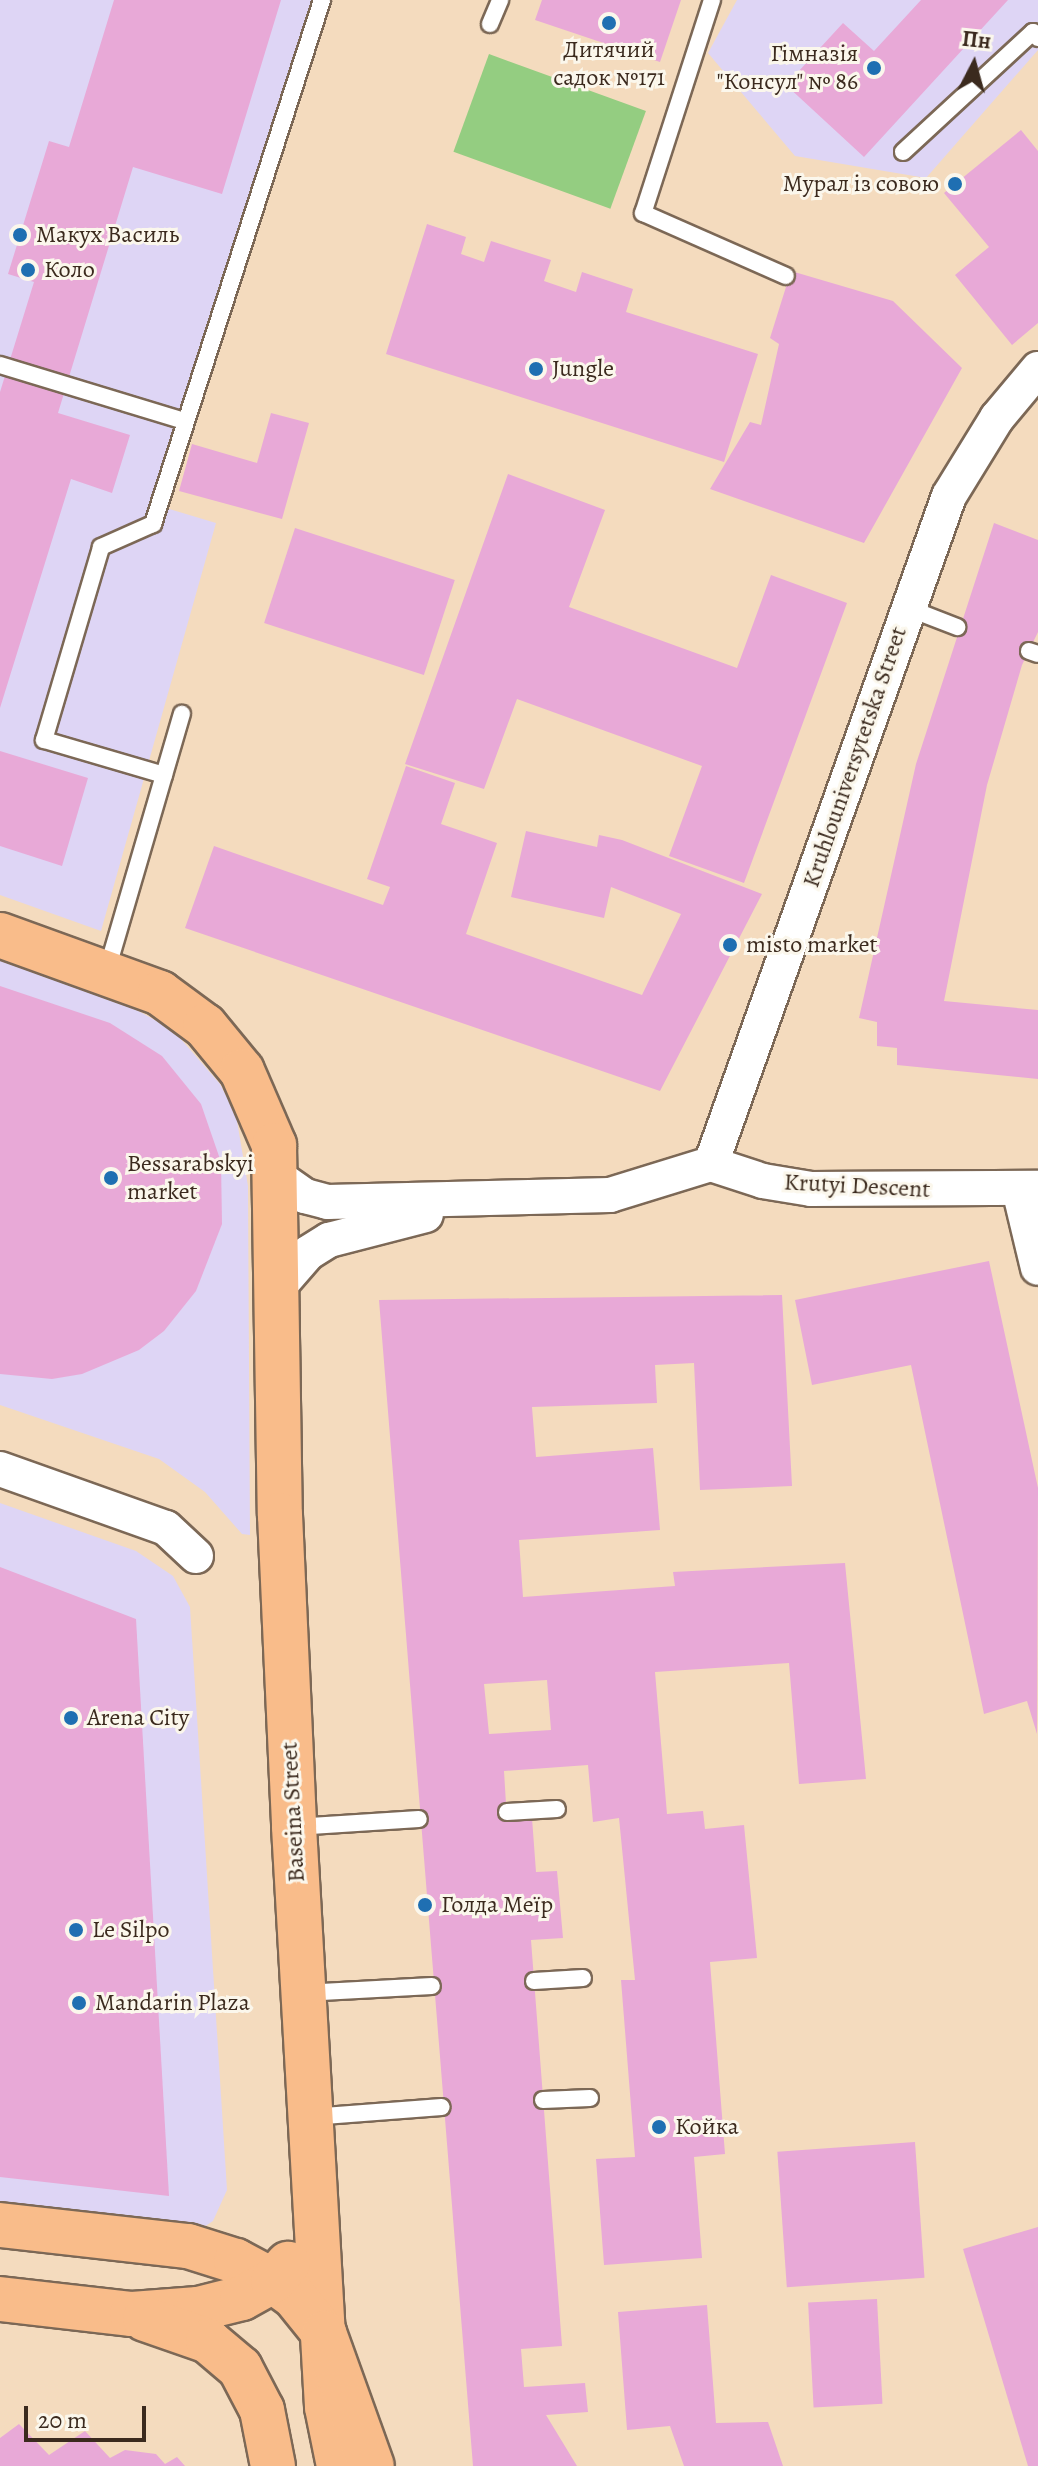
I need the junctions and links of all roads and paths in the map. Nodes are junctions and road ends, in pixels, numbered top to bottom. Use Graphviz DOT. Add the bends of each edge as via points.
graph roads {
  1 [pos="322,0"];
  2 [pos="500,0"];
  3 [pos="712,0"];
  4 [pos="490,24"];
  5 [pos="1038,38"];
  6 [pos="903,152"];
  7 [pos="786,276"];
  8 [pos="0,365"];
  9 [pos="1038,369"];
  10 [pos="184,421"];
  11 [pos="908,608"];
  12 [pos="957,627"];
  13 [pos="182,714"];
  14 [pos="164,775"];
  15 [pos="0,935"];
  16 [pos="107,973"];
  17 [pos="711,1164"];
  18 [pos="275,1175"];
  19 [pos="1029,1188"];
  20 [pos="491,1201"];
  21 [pos="1038,1268"];
  22 [pos="275,1291"];
  23 [pos="0,1469"];
  24 [pos="196,1556"];
  25 [pos="557,1809"];
  26 [pos="507,1812"];
  27 [pos="419,1819"];
  28 [pos="294,1827"];
  29 [pos="583,1978"];
  30 [pos="534,1981"];
  31 [pos="432,1986"];
  32 [pos="302,1993"];
  33 [pos="590,2098"];
  34 [pos="543,2100"];
  35 [pos="442,2107"];
  36 [pos="309,2117"];
  37 [pos="314,2204"];
  38 [pos="0,2225"];
  39 [pos="273,2281"];
  40 [pos="0,2299"];
  41 [pos="132,2314"];
  42 [pos="324,2333"];
  43 [pos="273,2466"];
  44 [pos="339,2466"];
  45 [pos="372,2466"];
  1 -- 10 [label="lane"];
  2 -- 4 [label="lane"];
  3 -- 7 [label="lane" via="643,213"];
  5 -- 6 [label="lane" via="1033,32"];
  8 -- 10 [label="lane"];
  9 -- 11 [label="street, Kruhlouniversytetska Street" via="997,418 949,496"];
  10 -- 14 [label="lane" via="153,524 101,547 44,740"];
  11 -- 12 [label="lane"];
  11 -- 17 [label="street, Kruhlouniversytetska Street"];
  13 -- 14 [label="lane"];
  14 -- 16 [label="lane"];
  15 -- 16 [label="main road, Baseina Street"];
  16 -- 18 [label="main road, Baseina Street" via="160,993 205,1026 242,1071 274,1145"];
  17 -- 19 [label="street, Krutyi Descent" via="811,1189"];
  17 -- 20 [label="street" via="610,1195"];
  18 -- 20 [label="street" via="305,1196 327,1202"];
  18 -- 22 [label="main road, Baseina Street"];
  19 -- 21 [label="street"];
  20 -- 22 [label="street" via="329,1240 308,1253"];
  22 -- 28 [label="main road, Baseina Street"];
  23 -- 24 [label="street" via="166,1528"];
  25 -- 26 [label="lane"];
  27 -- 28 [label="lane"];
  28 -- 32 [label="main road, Baseina Street"];
  29 -- 30 [label="lane"];
  31 -- 32 [label="lane"];
  32 -- 36 [label="main road, Baseina Street"];
  33 -- 34 [label="lane"];
  35 -- 36 [label="lane"];
  36 -- 37 [label="main road, Baseina Street"];
  37 -- 39 [label="main road" via="294,2257"];
  37 -- 42 [label="main road, Baseina Street"];
  38 -- 39 [label="main road" via="188,2246 236,2261"];
  39 -- 41 [label="main road" via="242,2298 198,2309"];
  39 -- 42 [label="main road" via="294,2296"];
  40 -- 41 [label="main road"];
  41 -- 43 [label="main road" via="208,2341 240,2368 262,2410"];
  42 -- 44 [label="main road, Baseina Street" via="327,2407"];
  42 -- 45 [label="main road, Baseina Street"];
}
